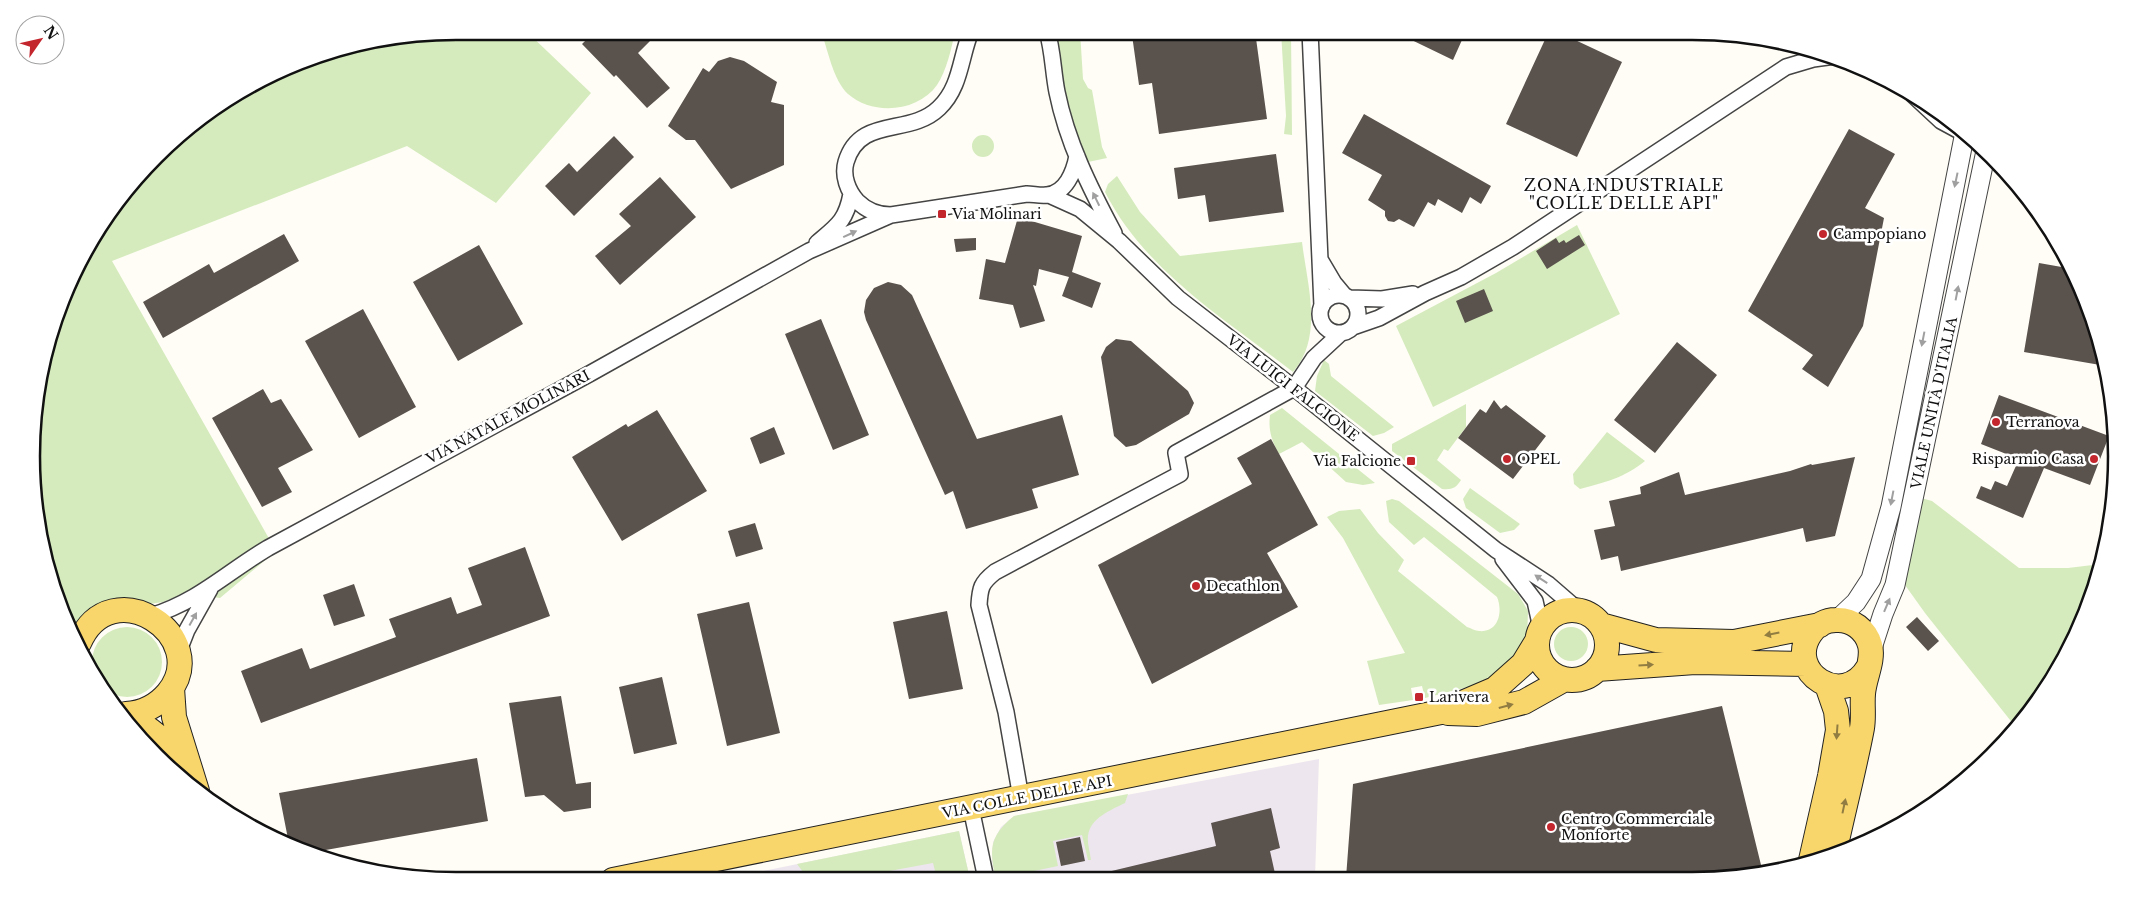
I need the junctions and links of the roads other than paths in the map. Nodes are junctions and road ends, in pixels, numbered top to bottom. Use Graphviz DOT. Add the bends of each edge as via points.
graph roads {
  1 [pos="967,40"];
  2 [pos="1048,40"];
  3 [pos="1310,40"];
  4 [pos="1815,59"];
  5 [pos="1963,141"];
  6 [pos="1076,156"];
  7 [pos="1984,160"];
  8 [pos="851,194"];
  9 [pos="1049,195"];
  10 [pos="891,215"];
  11 [pos="1119,241"];
  12 [pos="809,251"];
  13 [pos="1321,261"];
  14 [pos="1425,292"];
  15 [pos="1347,296"];
  16 [pos="1321,313"];
  17 [pos="1347,330"];
  18 [pos="1314,358"];
  19 [pos="1294,388"];
  20 [pos="1496,550"];
  21 [pos="211,588"];
  22 [pos="1578,610"];
  23 [pos="151,616"];
  24 [pos="1828,622"];
  25 [pos="1601,625"];
  26 [pos="1539,634"];
  27 [pos="81,636"];
  28 [pos="178,652"];
  29 [pos="1869,659"];
  30 [pos="1806,664"];
  31 [pos="1597,668"];
  32 [pos="1565,679"];
  33 [pos="1827,685"];
  34 [pos="172,688"];
  35 [pos="1441,712"];
  36 [pos="130,713"];
  37 [pos="134,719"];
  38 [pos="190,775"];
  39 [pos="192,777"];
  40 [pos="1021,798"];
  41 [pos="971,808"];
  42 [pos="1836,846"];
  43 [pos="1812,854"];
  44 [pos="653,872"];
  45 [pos="985,872"];
  1 -- 8 [label="street" via="958,80 939,108 914,123 873,131 854,144 844,168"];
  2 -- 6 [label="street, VIA LUIGI FALCIONE" via="1056,91"];
  3 -- 13 [label="street"];
  4 -- 14 [label="street" via="1786,67 1512,247 1461,277"];
  5 -- 24 [label="street, VIALE UNITÀ D'ITALIA, one-way" via="1891,507 1871,579 1856,602"];
  6 -- 9 [label="street" via="1074,171 1067,182"];
  11 -- 6 [label="street, VIA LUIGI FALCIONE, one-way"];
  29 -- 7 [label="street, VIALE UNITÀ D'ITALIA, one-way" via="1895,585"];
  8 -- 10 [label="street" via="867,208 882,215"];
  8 -- 12 [label="street, VIA NATALE MOLINARI" via="842,221"];
  9 -- 10 [label="street" via="1027,194"];
  9 -- 11 [label="street, VIA LUIGI FALCIONE" via="1080,209"];
  12 -- 10 [label="street, VIA NATALE MOLINARI, one-way"];
  11 -- 19 [label="street, VIA LUIGI FALCIONE" via="1178,298"];
  12 -- 21 [label="street, VIA NATALE MOLINARI" via="243,562"];
  13 -- 15 [label="street" via="1334,283"];
  13 -- 16 [label="street"];
  14 -- 15 [label="street" via="1382,299"];
  14 -- 17 [label="street" via="1379,318"];
  15 -- 16 [label="street" via="1331,297"];
  15 -- 17 [label="street" via="1354,302 1358,315"];
  16 -- 17 [label="street" via="1329,330"];
  16 -- 18 [label="street"];
  17 -- 18 [label="street"];
  18 -- 19 [label="street"];
  19 -- 20 [label="street, VIA LUIGI FALCIONE"];
  19 -- 40 [label="street" via="1176,453 1180,474 984,580 979,605 1006,712"];
  22 -- 20 [label="street, VIA LUIGI FALCIONE, one-way" via="1548,584"];
  20 -- 26 [label="street, VIA LUIGI FALCIONE" via="1534,601"];
  21 -- 23 [label="street, VIA NATALE MOLINARI" via="171,610"];
  28 -- 21 [label="street, VIA NATALE MOLINARI, one-way"];
  22 -- 25 [label="main road" via="1591,615"];
  22 -- 26 [label="main road" via="1557,613 1548,619"];
  23 -- 27 [label="main road" via="121,610 106,614 92,623"];
  23 -- 28 [label="main road" via="164,625"];
  24 -- 25 [label="main road, one-way" via="1734,642 1656,640"];
  24 -- 29 [label="main road" via="1849,622 1860,628 1868,639"];
  24 -- 30 [label="main road" via="1811,632 1804,653"];
  25 -- 31 [label="main road" via="1606,648"];
  26 -- 32 [label="main road" via="1538,654 1544,666"];
  26 -- 35 [label="main road, VIA COLLE DELLE API" via="1523,664 1495,688"];
  28 -- 34 [label="main road" via="178,670"];
  29 -- 33 [label="main road" via="1860,677 1850,684"];
  42 -- 29 [label="main road, one-way" via="1862,726"];
  31 -- 30 [label="main road, one-way" via="1694,662"];
  30 -- 33 [label="main road" via="1818,680"];
  31 -- 32 [label="main road" via="1588,676"];
  35 -- 32 [label="main road, VIA COLLE DELLE API, one-way" via="1477,714 1524,702"];
  33 -- 43 [label="main road, one-way" via="1836,711 1838,730"];
  34 -- 36 [label="main road" via="161,702 145,711"];
  34 -- 39 [label="main road" via="174,717"];
  35 -- 40 [label="main road, VIA COLLE DELLE API"];
  37 -- 38 [label="main road" via="168,744"];
  40 -- 41 [label="main road, VIA COLLE DELLE API"];
  41 -- 44 [label="main road, VIA COLLE DELLE API"];
  41 -- 45 [label="street"];
}
